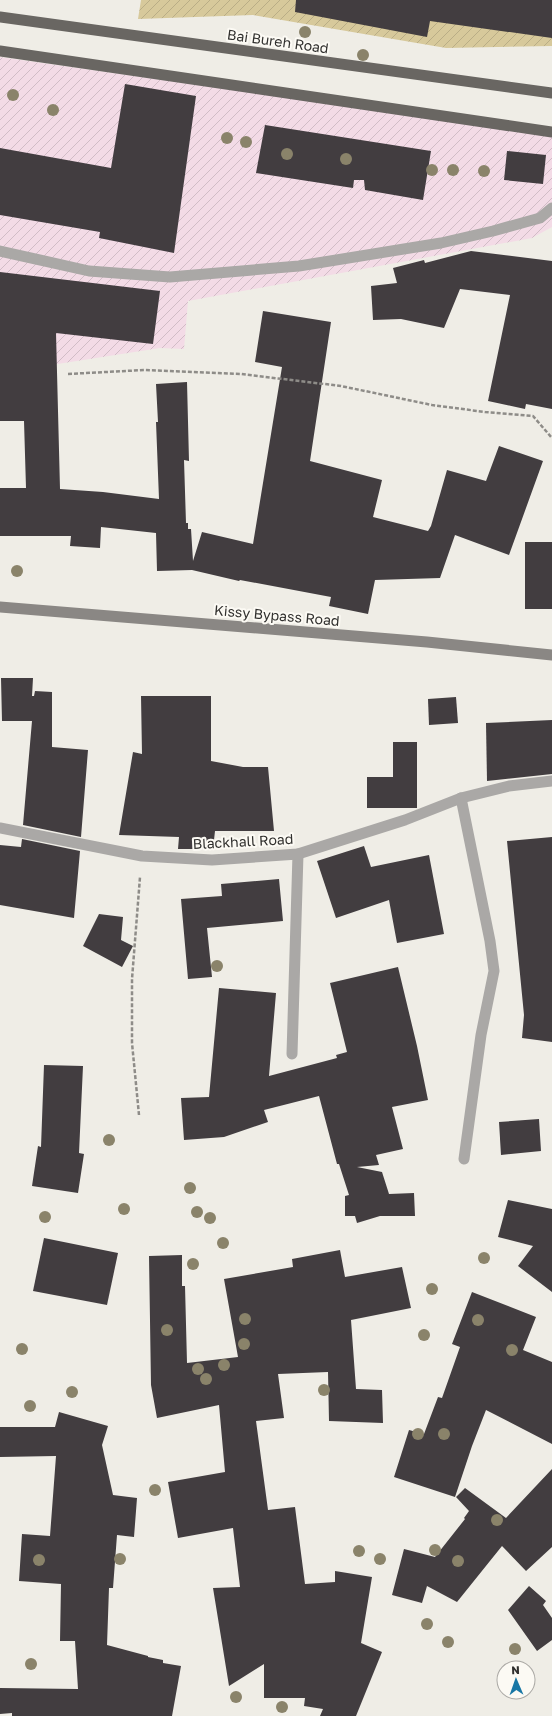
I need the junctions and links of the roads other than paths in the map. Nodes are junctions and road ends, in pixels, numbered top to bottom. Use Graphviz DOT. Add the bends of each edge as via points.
graph roads {
  1 [pos="0,17"];
  2 [pos="0,51"];
  3 [pos="552,93"];
  4 [pos="552,132"];
  5 [pos="552,208"];
  6 [pos="0,251"];
  7 [pos="0,607"];
  8 [pos="552,655"];
  9 [pos="552,781"];
  10 [pos="461,798"];
  11 [pos="0,828"];
  12 [pos="298,854"];
  13 [pos="292,1054"];
  14 [pos="464,1159"];
  1 -- 3 [label="highway, Bai Bureh Road"];
  2 -- 4 [label="highway"];
  5 -- 6 [label="street" via="540,218 441,243 299,266 170,277 89,271"];
  7 -- 8 [label="main road, Kissy Bypass Road" via="427,642"];
  9 -- 10 [label="street, Blackhall Road" via="508,786"];
  10 -- 12 [label="street, Blackhall Road" via="405,820"];
  10 -- 14 [label="street" via="494,971 481,1035"];
  11 -- 12 [label="street, Blackhall Road" via="142,856 212,860"];
  12 -- 13 [label="street"];
}
